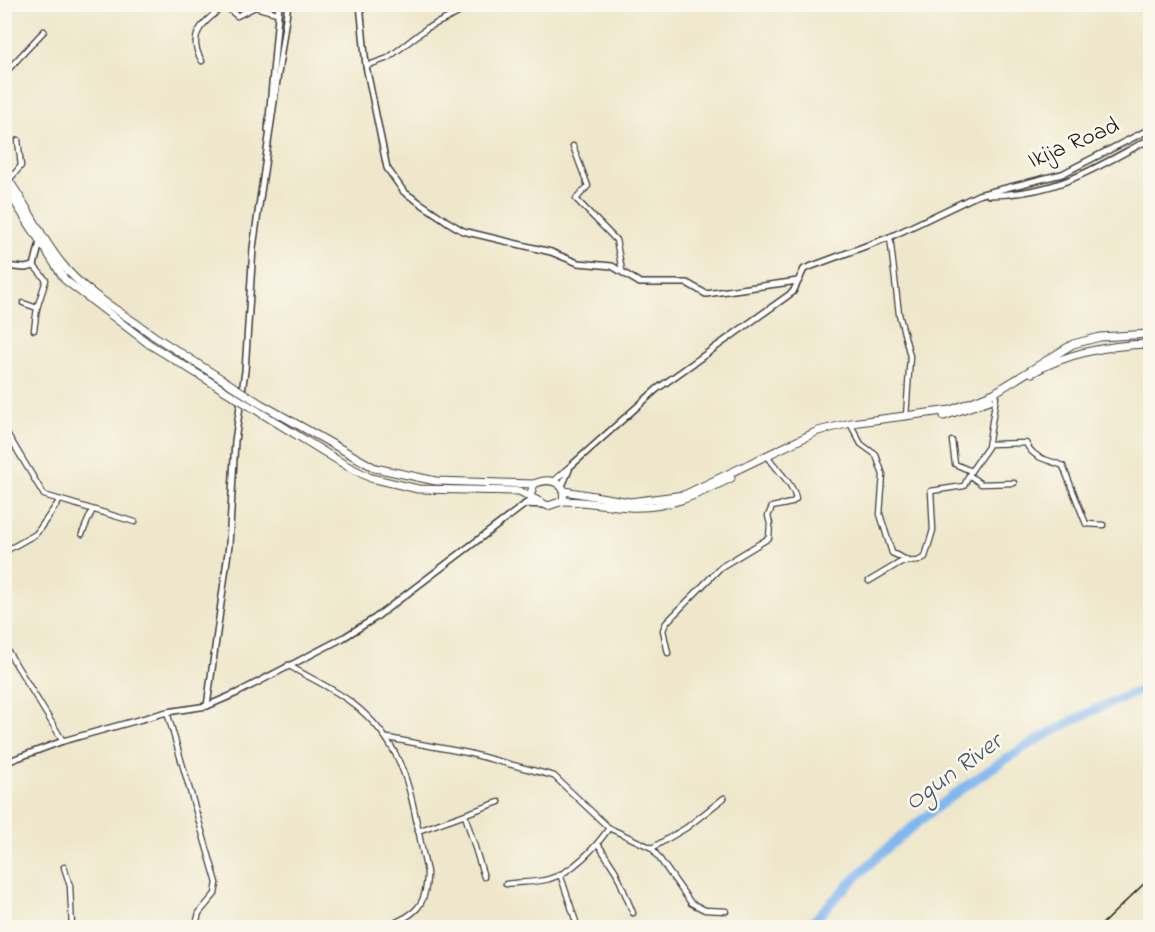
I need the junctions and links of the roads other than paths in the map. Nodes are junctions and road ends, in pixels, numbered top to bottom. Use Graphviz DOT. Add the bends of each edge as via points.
graph roads {
  1 [pos="279,4"];
  2 [pos="288,4"];
  3 [pos="360,4"];
  4 [pos="448,4"];
  5 [pos="477,4"];
  6 [pos="224,5"];
  7 [pos="277,13"];
  8 [pos="454,15"];
  9 [pos="44,32"];
  10 [pos="202,61"];
  11 [pos="366,66"];
  12 [pos="4,74"];
  13 [pos="1150,129"];
  14 [pos="18,140"];
  15 [pos="1150,140"];
  16 [pos="573,146"];
  17 [pos="6,180"];
  18 [pos="264,180"];
  19 [pos="978,195"];
  20 [pos="890,237"];
  21 [pos="43,242"];
  22 [pos="4,266"];
  23 [pos="34,266"];
  24 [pos="804,269"];
  25 [pos="622,270"];
  26 [pos="23,303"];
  27 [pos="37,308"];
  28 [pos="34,330"];
  29 [pos="1150,334"];
  30 [pos="1150,344"];
  31 [pos="996,397"];
  32 [pos="906,417"];
  33 [pos="852,427"];
  34 [pos="8,435"];
  35 [pos="952,441"];
  36 [pos="989,444"];
  37 [pos="769,458"];
  38 [pos="570,465"];
  39 [pos="970,473"];
  40 [pos="554,481"];
  41 [pos="1014,483"];
  42 [pos="534,484"];
  43 [pos="563,489"];
  44 [pos="531,497"];
  45 [pos="60,500"];
  46 [pos="563,501"];
  47 [pos="523,504"];
  48 [pos="544,505"];
  49 [pos="92,511"];
  50 [pos="135,522"];
  51 [pos="1103,525"];
  52 [pos="82,534"];
  53 [pos="4,552"];
  54 [pos="910,561"];
  55 [pos="869,581"];
  56 [pos="4,645"];
  57 [pos="668,653"];
  58 [pos="288,665"];
  59 [pos="207,706"];
  60 [pos="167,712"];
  61 [pos="388,738"];
  62 [pos="63,741"];
  63 [pos="4,763"];
  64 [pos="724,798"];
  65 [pos="499,802"];
  66 [pos="465,815"];
  67 [pos="609,828"];
  68 [pos="417,831"];
  69 [pos="598,844"];
  70 [pos="652,848"];
  71 [pos="64,867"];
  72 [pos="560,874"];
  73 [pos="484,877"];
  74 [pos="506,884"];
  75 [pos="726,911"];
  76 [pos="633,913"];
  77 [pos="72,927"];
  78 [pos="195,927"];
  79 [pos="382,927"];
  80 [pos="578,927"];
  1 -- 7 [label="street"];
  2 -- 18 [label="street"];
  3 -- 11 [label="street"];
  4 -- 8 [label="street"];
  5 -- 8 [label="street"];
  6 -- 7 [label="street" via="237,16 255,7"];
  6 -- 10 [label="street" via="196,34 195,50"];
  7 -- 18 [label="street"];
  8 -- 11 [label="street" via="427,28 388,58"];
  9 -- 12 [label="street"];
  11 -- 25 [label="street" via="382,157 392,177 413,199 463,231 551,252 578,263"];
  13 -- 19 [label="street, Ikija Road" via="1062,174"];
  14 -- 17 [label="street" via="21,166"];
  15 -- 19 [label="street, Ikija Road" via="1045,190"];
  16 -- 25 [label="street" via="588,186 576,199 616,240"];
  17 -- 21 [label="main road"];
  18 -- 59 [label="street" via="253,248 229,545"];
  19 -- 20 [label="street"];
  20 -- 24 [label="street"];
  20 -- 32 [label="street" via="899,314 910,356"];
  21 -- 23 [label="street"];
  21 -- 42 [label="main road, bridge" via="81,284 154,336 261,404 375,468 436,481"];
  21 -- 44 [label="main road, bridge" via="65,280 149,344 347,466 371,478 418,489 502,489"];
  22 -- 23 [label="street"];
  23 -- 27 [label="street" via="46,280"];
  24 -- 25 [label="street" via="798,281 706,294 687,283 640,283"];
  24 -- 38 [label="street" via="793,292 657,389"];
  26 -- 27 [label="street"];
  27 -- 28 [label="street"];
  29 -- 32 [label="main road" via="1100,337 1073,344 977,401"];
  30 -- 31 [label="main road" via="1103,347 1064,358 1033,372"];
  31 -- 33 [label="main road" via="942,416"];
  31 -- 36 [label="street"];
  32 -- 43 [label="main road" via="818,431 693,492 667,499 630,502"];
  33 -- 37 [label="main road" via="819,435"];
  33 -- 54 [label="street" via="861,444 876,455 883,475 880,514 892,552"];
  34 -- 45 [label="street" via="44,495"];
  35 -- 39 [label="street" via="955,464"];
  36 -- 39 [label="street"];
  36 -- 51 [label="street" via="1026,443 1042,460 1063,466 1086,524"];
  37 -- 46 [label="main road" via="669,505 629,507"];
  37 -- 57 [label="street" via="790,484 796,499 772,507 768,540 721,567 666,623 663,630"];
  38 -- 40 [label="street"];
  38 -- 43 [label="street"];
  39 -- 41 [label="street" via="981,484"];
  39 -- 54 [label="street" via="962,488 931,491 933,528 929,551 918,561"];
  40 -- 42 [label="main road"];
  40 -- 43 [label="main road"];
  42 -- 44 [label="main road"];
  43 -- 46 [label="main road"];
  44 -- 47 [label="street"];
  44 -- 48 [label="main road"];
  45 -- 49 [label="street"];
  45 -- 53 [label="street" via="36,534"];
  46 -- 48 [label="main road"];
  47 -- 48 [label="street"];
  47 -- 58 [label="street" via="375,618"];
  49 -- 50 [label="street"];
  49 -- 52 [label="street"];
  54 -- 55 [label="street" via="901,562"];
  56 -- 62 [label="street"];
  58 -- 59 [label="street"];
  58 -- 61 [label="street" via="351,702"];
  59 -- 60 [label="street"];
  60 -- 62 [label="street"];
  60 -- 78 [label="street" via="217,883 215,894 199,913"];
  61 -- 67 [label="street" via="540,770 566,786"];
  61 -- 68 [label="street" via="409,786"];
  62 -- 63 [label="street"];
  64 -- 70 [label="street"];
  65 -- 66 [label="street"];
  66 -- 68 [label="street"];
  66 -- 73 [label="street"];
  67 -- 69 [label="street"];
  67 -- 70 [label="street"];
  68 -- 79 [label="street" via="427,872 424,902 411,914"];
  69 -- 72 [label="street"];
  69 -- 76 [label="street" via="616,872"];
  70 -- 75 [label="street" via="692,903 705,910"];
  71 -- 77 [label="street" via="70,886"];
  72 -- 74 [label="street" via="550,879"];
  72 -- 80 [label="street"];
}
